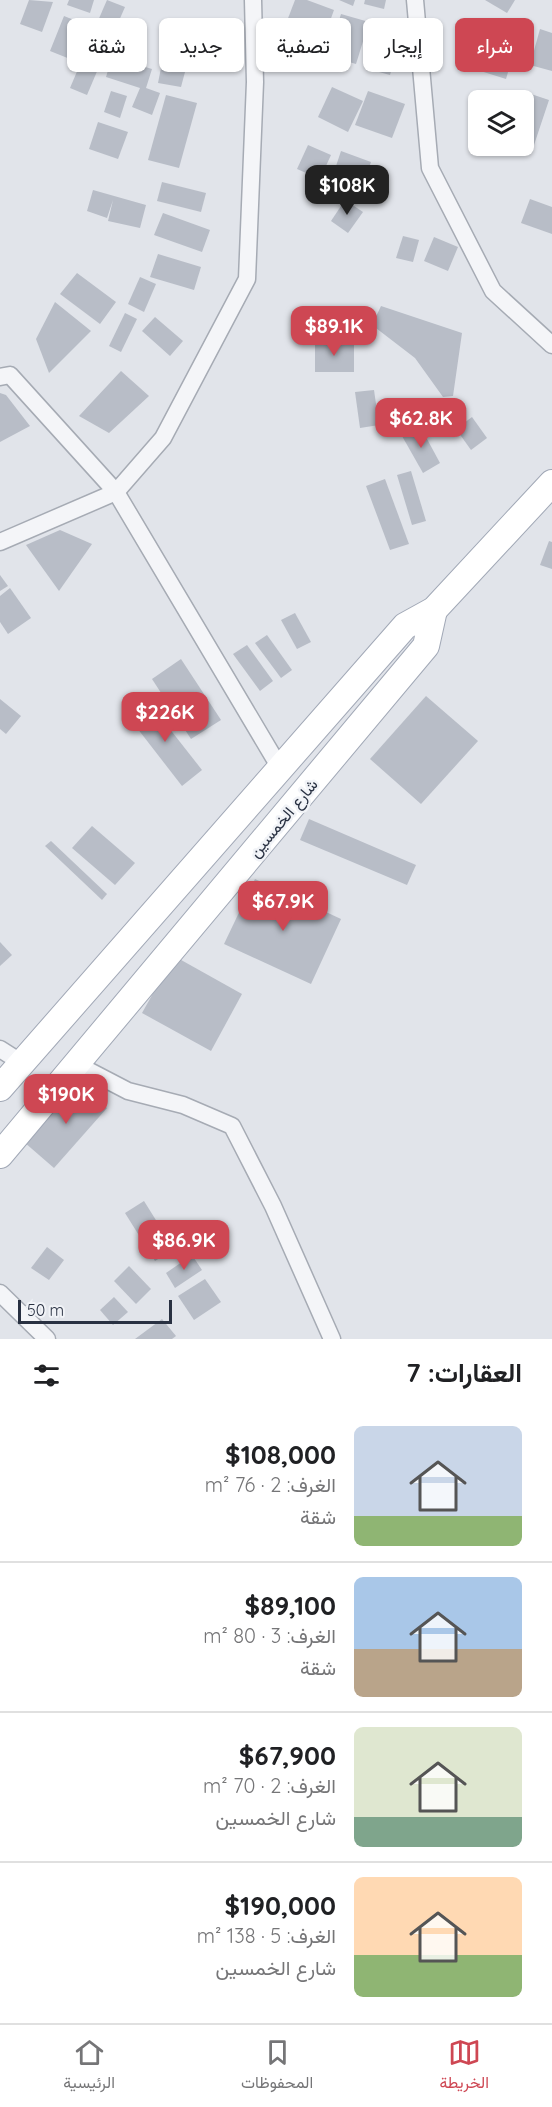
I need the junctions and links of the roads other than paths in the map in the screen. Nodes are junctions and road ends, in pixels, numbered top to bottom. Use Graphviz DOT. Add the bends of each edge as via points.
graph roads {
  1 [pos="253,0"];
  2 [pos="415,0"];
  3 [pos="552,345"];
  4 [pos="0,376"];
  5 [pos="552,483"];
  6 [pos="117,492"];
  7 [pos="0,542"];
  8 [pos="434,610"];
  9 [pos="280,768"];
  10 [pos="0,1049"];
  11 [pos="22,1064"];
  12 [pos="78,1065"];
  13 [pos="0,1088"];
  14 [pos="0,1155"];
  15 [pos="0,1293"];
  16 [pos="47,1339"];
  17 [pos="332,1339"];
  1 -- 6 [label="street" via="255,82 247,279 163,438"];
  2 -- 3 [label="street" via="430,168 493,291"];
  4 -- 6 [label="street" via="10,375"];
  5 -- 8 [label="main road, شارع الخمسين"];
  6 -- 7 [label="street"];
  6 -- 9 [label="street"];
  8 -- 9 [label="main road, شارع الخمسين" via="405,626"];
  8 -- 12 [label="main road, شارع الخمسين" via="426,646"];
  9 -- 11 [label="main road, شارع الخمسين"];
  10 -- 11 [label="street"];
  11 -- 13 [label="main road, شارع الخمسين"];
  12 -- 14 [label="main road, شارع الخمسين"];
  12 -- 17 [label="street" via="128,1091 183,1105 232,1126 273,1206"];
  15 -- 16 [label="street"];
}
